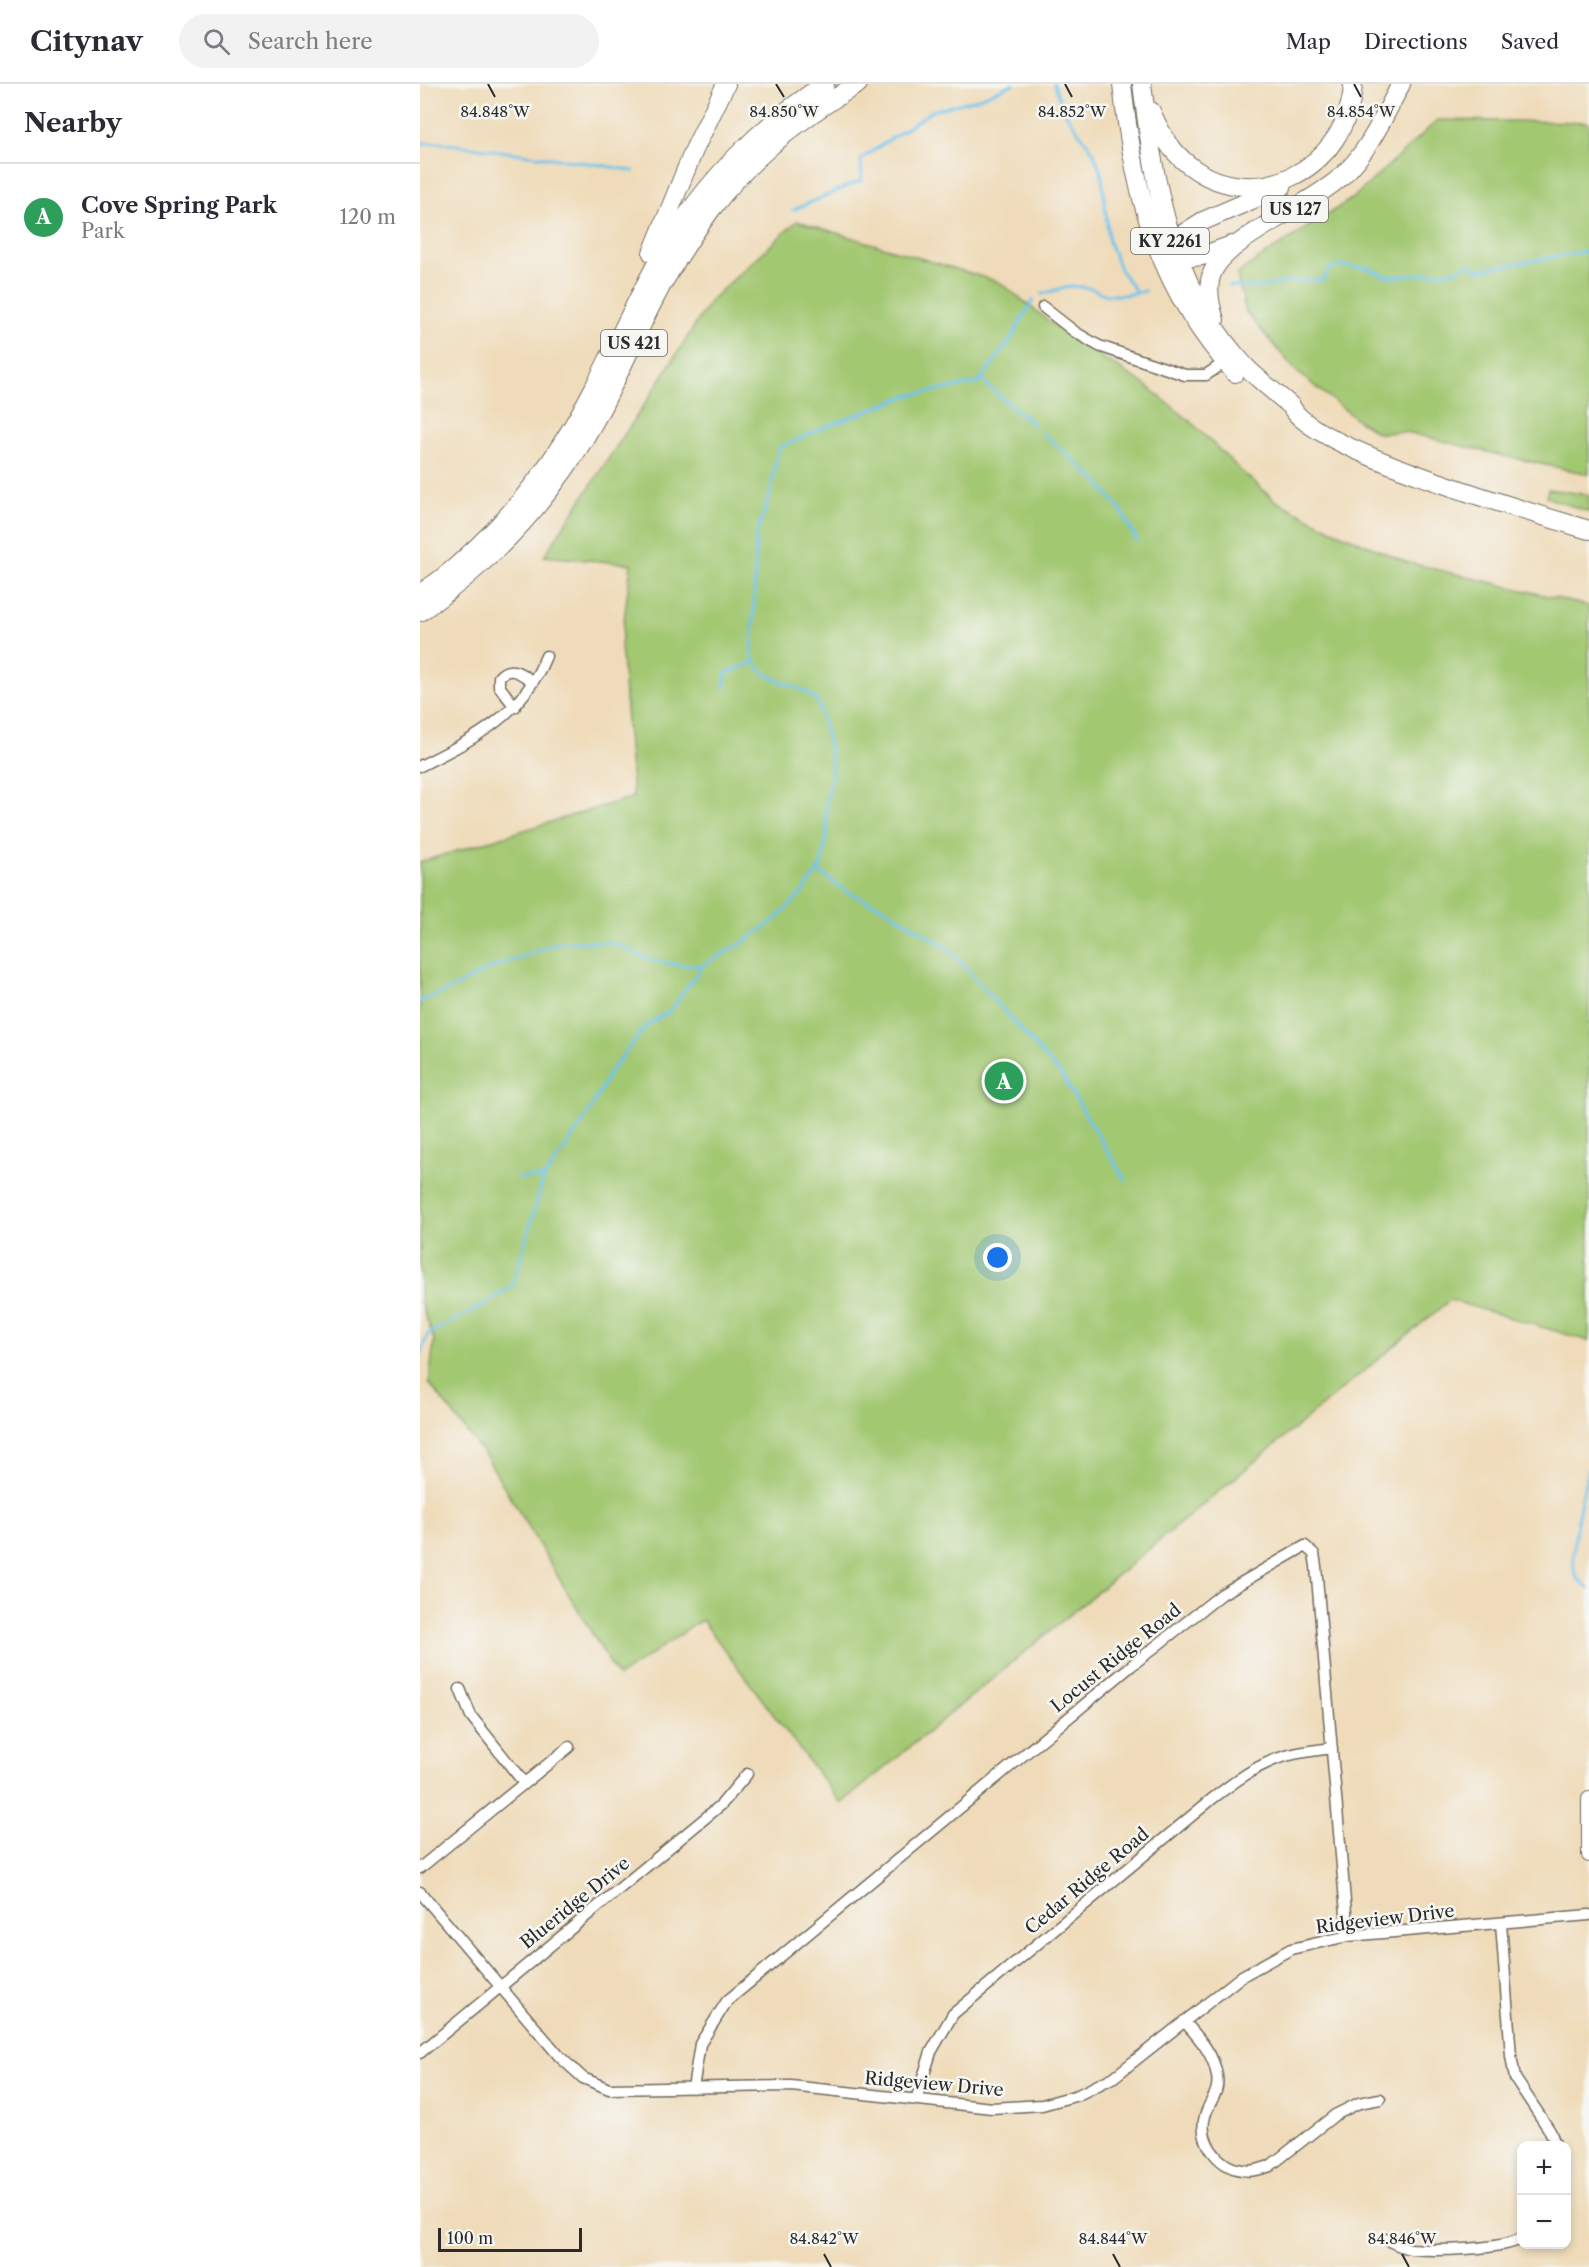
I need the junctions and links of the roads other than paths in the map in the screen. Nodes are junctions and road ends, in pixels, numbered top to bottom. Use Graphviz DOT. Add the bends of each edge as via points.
graph roads {
  1 [pos="726,84"];
  2 [pos="825,84"];
  3 [pos="858,84"];
  4 [pos="1122,84"];
  5 [pos="1353,84"];
  6 [pos="1401,84"];
  7 [pos="1142,86"];
  8 [pos="1326,153"];
  9 [pos="1248,238"];
  10 [pos="1167,253"];
  11 [pos="1043,307"];
  12 [pos="626,323"];
  13 [pos="1219,333"];
  14 [pos="1230,358"];
  15 [pos="1589,530"];
  16 [pos="420,593"];
  17 [pos="420,612"];
  18 [pos="546,656"];
  19 [pos="533,682"];
  20 [pos="515,707"];
  21 [pos="420,766"];
  22 [pos="460,1689"];
  23 [pos="569,1747"];
  24 [pos="1332,1748"];
  25 [pos="747,1774"];
  26 [pos="524,1783"];
  27 [pos="1589,1799"];
  28 [pos="1589,1855"];
  29 [pos="420,1868"];
  30 [pos="420,1892"];
  31 [pos="1589,1915"];
  32 [pos="1501,1923"];
  33 [pos="1348,1936"];
  34 [pos="501,1986"];
  35 [pos="1184,2021"];
  36 [pos="420,2053"];
  37 [pos="693,2088"];
  38 [pos="1380,2098"];
  39 [pos="916,2100"];
  40 [pos="1554,2141"];
  41 [pos="1385,2239"];
  42 [pos="1517,2241"];
  1 -- 12 [label="highway" via="694,150"];
  2 -- 12 [label="highway, US 421" via="767,128 709,187 666,248"];
  3 -- 17 [label="highway, US 421" via="777,141 712,209 662,284 593,423 558,479 495,552"];
  4 -- 10 [label="highway, US 127" via="1140,193"];
  5 -- 8 [label="highway" via="1345,122"];
  6 -- 9 [label="highway, US 127" via="1353,165 1320,193"];
  7 -- 8 [label="highway" via="1166,140 1185,162 1209,177 1238,184 1267,184 1296,175"];
  7 -- 10 [label="highway, KY 2261"];
  8 -- 10 [label="highway" via="1294,180 1203,221"];
  9 -- 10 [label="highway" via="1214,253"];
  9 -- 13 [label="highway, US 127" via="1212,272 1210,301"];
  10 -- 13 [label="highway, KY 2261"];
  10 -- 14 [label="highway, US 127" via="1193,322"];
  11 -- 14 [label="street" via="1099,346 1177,372 1200,377"];
  12 -- 16 [label="highway, US 421" via="579,415 530,490 473,551"];
  13 -- 14 [label="highway, US 127"];
  14 -- 15 [label="highway, US 127" via="1248,385 1277,409 1286,415 1294,414 1332,439 1389,465"];
  18 -- 19 [label="street"];
  19 -- 20 [label="street"];
  19 -- 20 [label="street" via="511,670 499,677 499,686"];
  20 -- 21 [label="street"];
  22 -- 26 [label="street" via="471,1716"];
  23 -- 26 [label="street"];
  24 -- 33 [label="street, Locust Ridge Road"];
  24 -- 37 [label="street, Locust Ridge Road" via="1316,1566 1314,1554 1305,1546 1222,1594 727,2001 700,2044"];
  24 -- 39 [label="street, Cedar Ridge Road" via="1297,1753 1245,1775 953,2014 931,2052"];
  25 -- 34 [label="street, Blueridge Drive" via="721,1805"];
  26 -- 29 [label="street"];
  27 -- 28 [label="street"];
  30 -- 34 [label="street, Ridgeview Drive"];
  31 -- 32 [label="street, Ridgeview Drive"];
  32 -- 33 [label="street, Ridgeview Drive"];
  32 -- 40 [label="street" via="1515,2078"];
  33 -- 35 [label="street, Ridgeview Drive" via="1291,1948 1242,1976"];
  34 -- 36 [label="street, Blueridge Drive"];
  34 -- 37 [label="street, Ridgeview Drive" via="583,2078 609,2089"];
  35 -- 38 [label="street" via="1206,2046 1217,2077 1217,2089 1205,2115 1205,2137 1227,2166 1245,2171 1270,2166 1335,2115"];
  35 -- 39 [label="street, Ridgeview Drive" via="1114,2077 1078,2095 1042,2105 992,2108"];
  37 -- 39 [label="street, Ridgeview Drive" via="791,2086"];
  41 -- 42 [label="street" via="1409,2249 1496,2247"];
}
